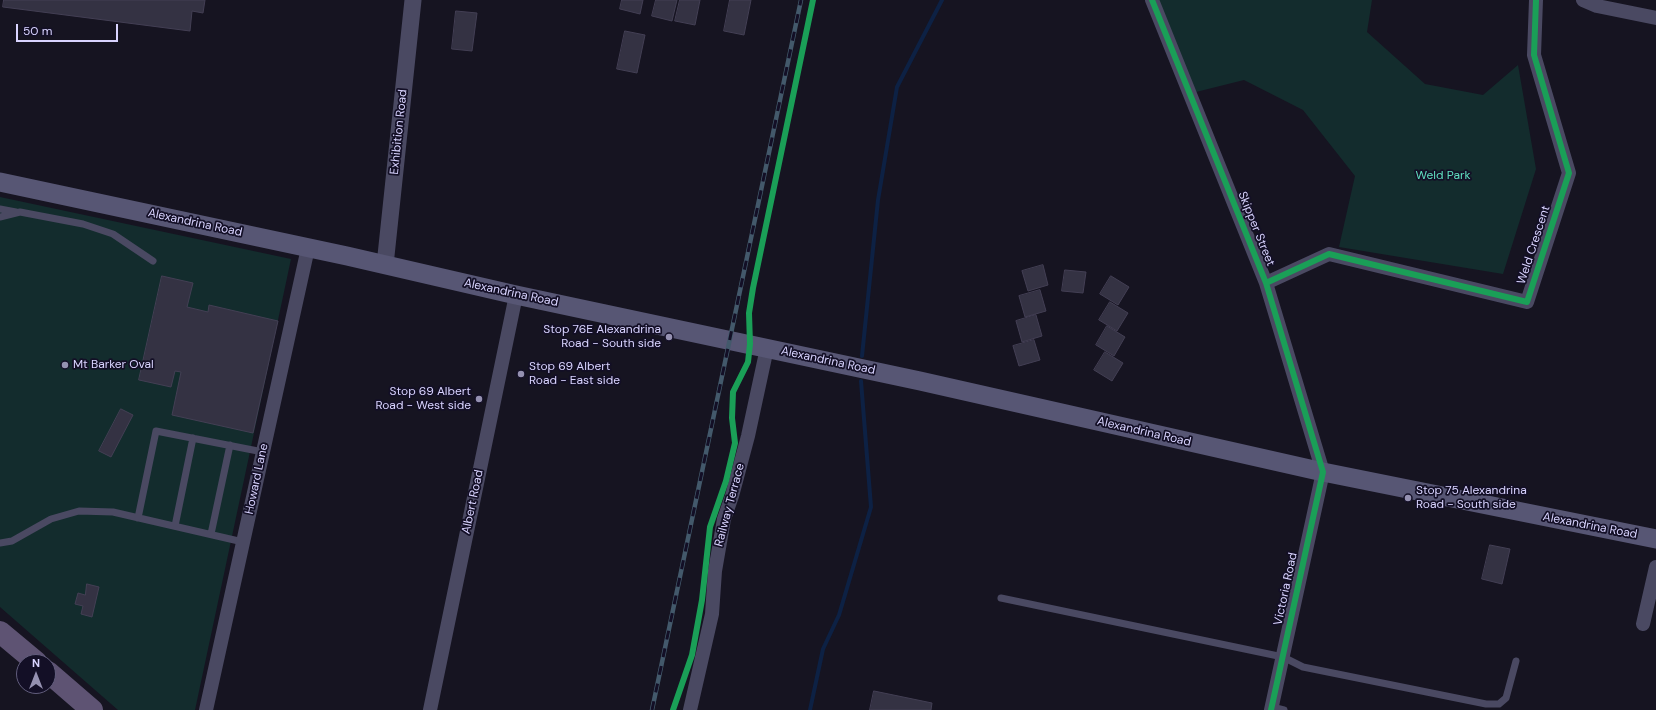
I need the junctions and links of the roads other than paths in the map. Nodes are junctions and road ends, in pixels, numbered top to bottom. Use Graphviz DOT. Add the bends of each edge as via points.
graph roads {
  1 [pos="413,0"];
  2 [pos="1152,0"];
  3 [pos="1536,0"];
  4 [pos="1583,0"];
  5 [pos="1656,18"];
  6 [pos="0,182"];
  7 [pos="0,209"];
  8 [pos="20,212"];
  9 [pos="0,217"];
  10 [pos="308,248"];
  11 [pos="153,261"];
  12 [pos="385,265"];
  13 [pos="1266,283"];
  14 [pos="516,295"];
  15 [pos="767,348"];
  16 [pos="193,438"];
  17 [pos="230,445"];
  18 [pos="263,452"];
  19 [pos="1323,472"];
  20 [pos="138,518"];
  21 [pos="175,526"];
  22 [pos="210,534"];
  23 [pos="1656,539"];
  24 [pos="243,542"];
  25 [pos="0,543"];
  26 [pos="1656,567"];
  27 [pos="1001,598"];
  28 [pos="1643,624"];
  29 [pos="0,632"];
  30 [pos="26,654"];
  31 [pos="1283,657"];
  32 [pos="1516,661"];
  33 [pos="56,680"];
  34 [pos="81,705"];
  35 [pos="1276,709"];
  36 [pos="206,710"];
  37 [pos="430,710"];
  38 [pos="690,710"];
  1 -- 12 [label="street, Exhibition Road"];
  2 -- 13 [label="street, Skipper Street"];
  3 -- 13 [label="street, Weld Crescent" via="1534,55 1569,174 1527,302 1328,254"];
  4 -- 5 [label="street" via="1598,6"];
  6 -- 10 [label="main road, Alexandrina Road"];
  7 -- 8 [label="lane"];
  8 -- 9 [label="lane"];
  8 -- 11 [label="lane" via="83,224 113,234"];
  10 -- 12 [label="main road, Alexandrina Road"];
  10 -- 18 [label="street, Howard Lane"];
  12 -- 14 [label="main road, Alexandrina Road"];
  13 -- 19 [label="street, Skipper Street"];
  14 -- 15 [label="main road, Alexandrina Road"];
  14 -- 37 [label="street, Albert Road"];
  15 -- 19 [label="main road, Alexandrina Road"];
  15 -- 38 [label="street, Railway Terrace" via="748,436 724,519 715,571 712,614"];
  16 -- 17 [label="lane"];
  16 -- 20 [label="lane" via="156,431"];
  16 -- 21 [label="lane"];
  17 -- 18 [label="lane"];
  17 -- 22 [label="lane"];
  18 -- 24 [label="street, Howard Lane"];
  19 -- 23 [label="main road, Alexandrina Road"];
  19 -- 31 [label="street, Victoria Road"];
  20 -- 21 [label="lane"];
  20 -- 25 [label="lane" via="113,512 79,510 51,519 12,541"];
  21 -- 22 [label="lane"];
  22 -- 24 [label="lane"];
  24 -- 36 [label="street, Howard Lane"];
  26 -- 28 [label="street"];
  27 -- 31 [label="lane"];
  29 -- 30 [label="main road"];
  31 -- 32 [label="lane" via="1303,667 1493,704 1499,704 1506,698"];
  31 -- 35 [label="street, Victoria Road"];
  33 -- 34 [label="main road"];
}
